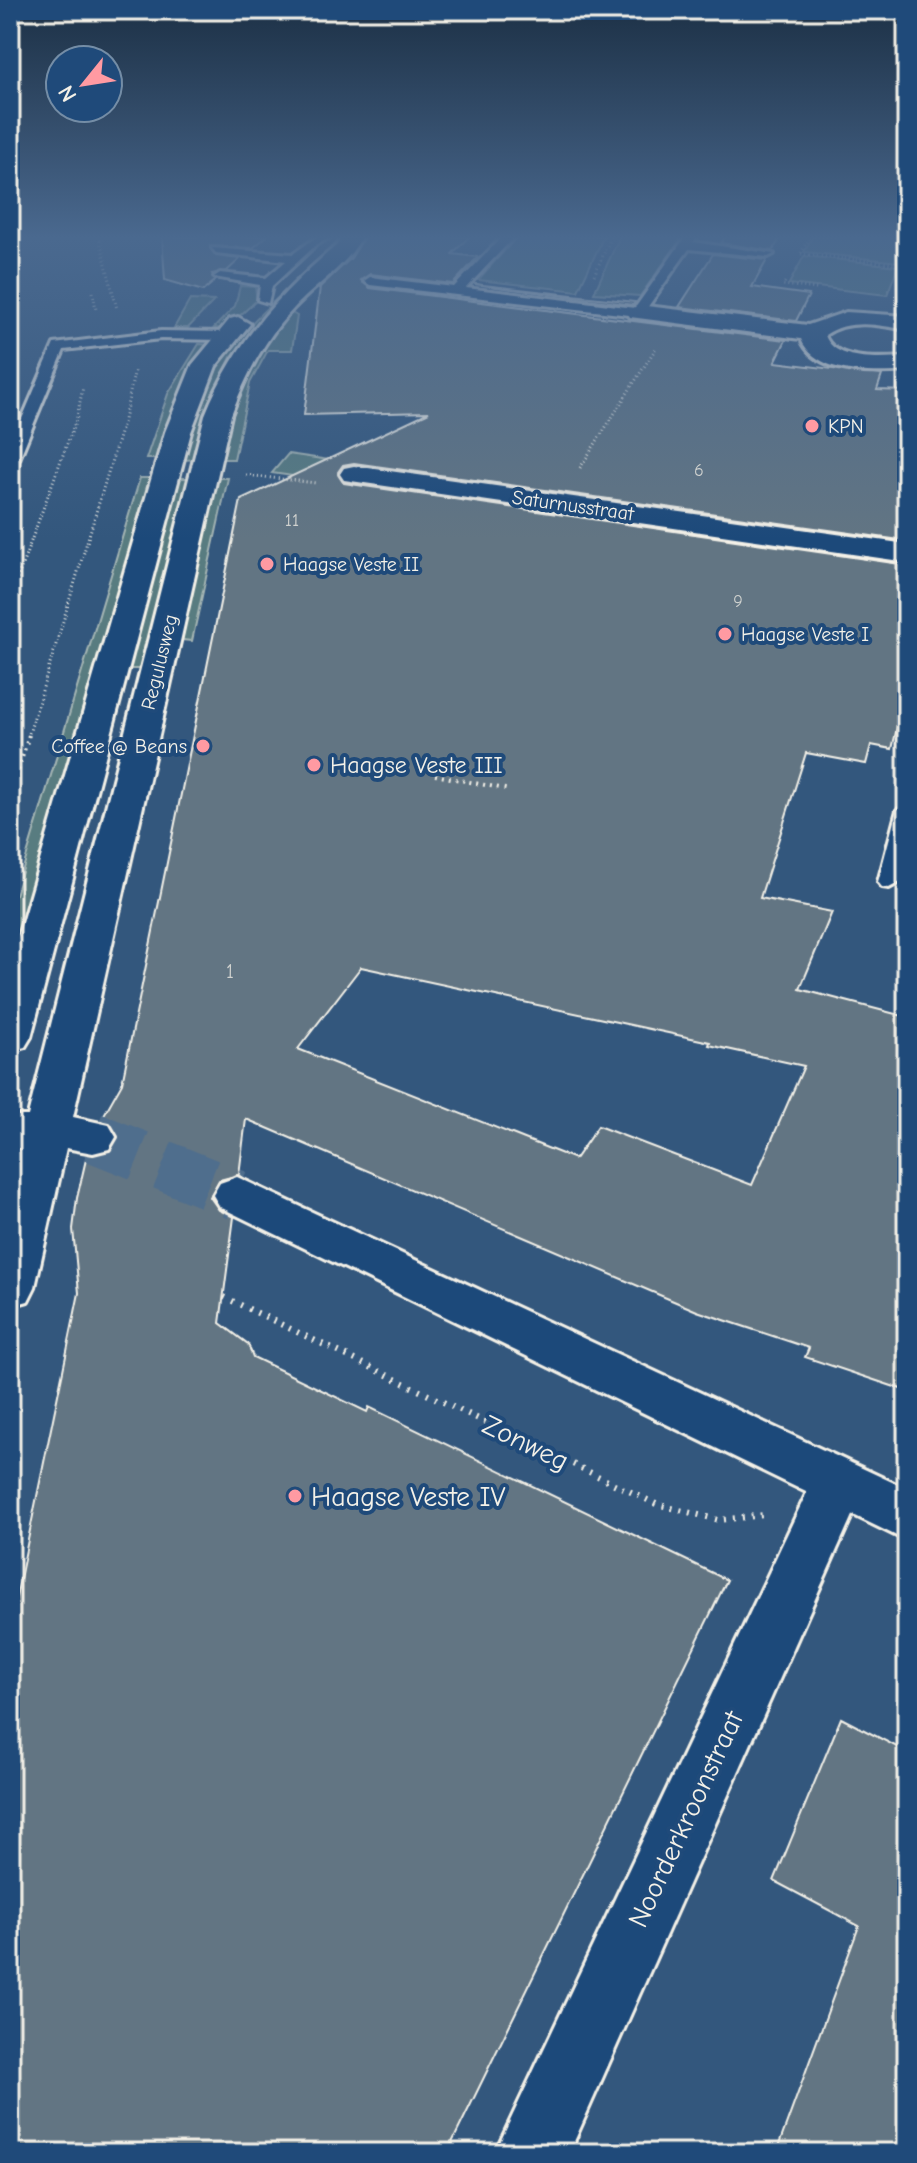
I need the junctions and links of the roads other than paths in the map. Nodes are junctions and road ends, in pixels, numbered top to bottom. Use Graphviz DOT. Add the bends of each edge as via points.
graph roads {
  1 [pos="132,337"];
  2 [pos="225,337"];
  3 [pos="255,337"];
  4 [pos="813,337"];
  5 [pos="907,364"];
  6 [pos="10,464"];
  7 [pos="354,474"];
  8 [pos="907,553"];
  9 [pos="907,810"];
  10 [pos="889,882"];
  11 [pos="10,1037"];
  12 [pos="28,1131"];
  13 [pos="93,1137"];
  14 [pos="237,1195"];
  15 [pos="10,1287"];
  16 [pos="838,1484"];
  17 [pos="907,1516"];
  18 [pos="532,2153"];
  1 -- 6 [label="lane" via="56,349"];
  2 -- 11 [label="main road, Regulusweg" via="197,378 178,432"];
  3 -- 12 [label="main road, Regulusweg" via="228,385 213,433"];
  4 -- 5 [label="main road" via="819,348 848,361"];
  7 -- 8 [label="main road, Saturnusstraat"];
  9 -- 10 [label="lane"];
  12 -- 13 [label="main road"];
  12 -- 15 [label="main road, Regulusweg"];
  14 -- 16 [label="main road"];
  16 -- 17 [label="main road"];
  16 -- 18 [label="main road, Noorderkroonstraat"];
}
